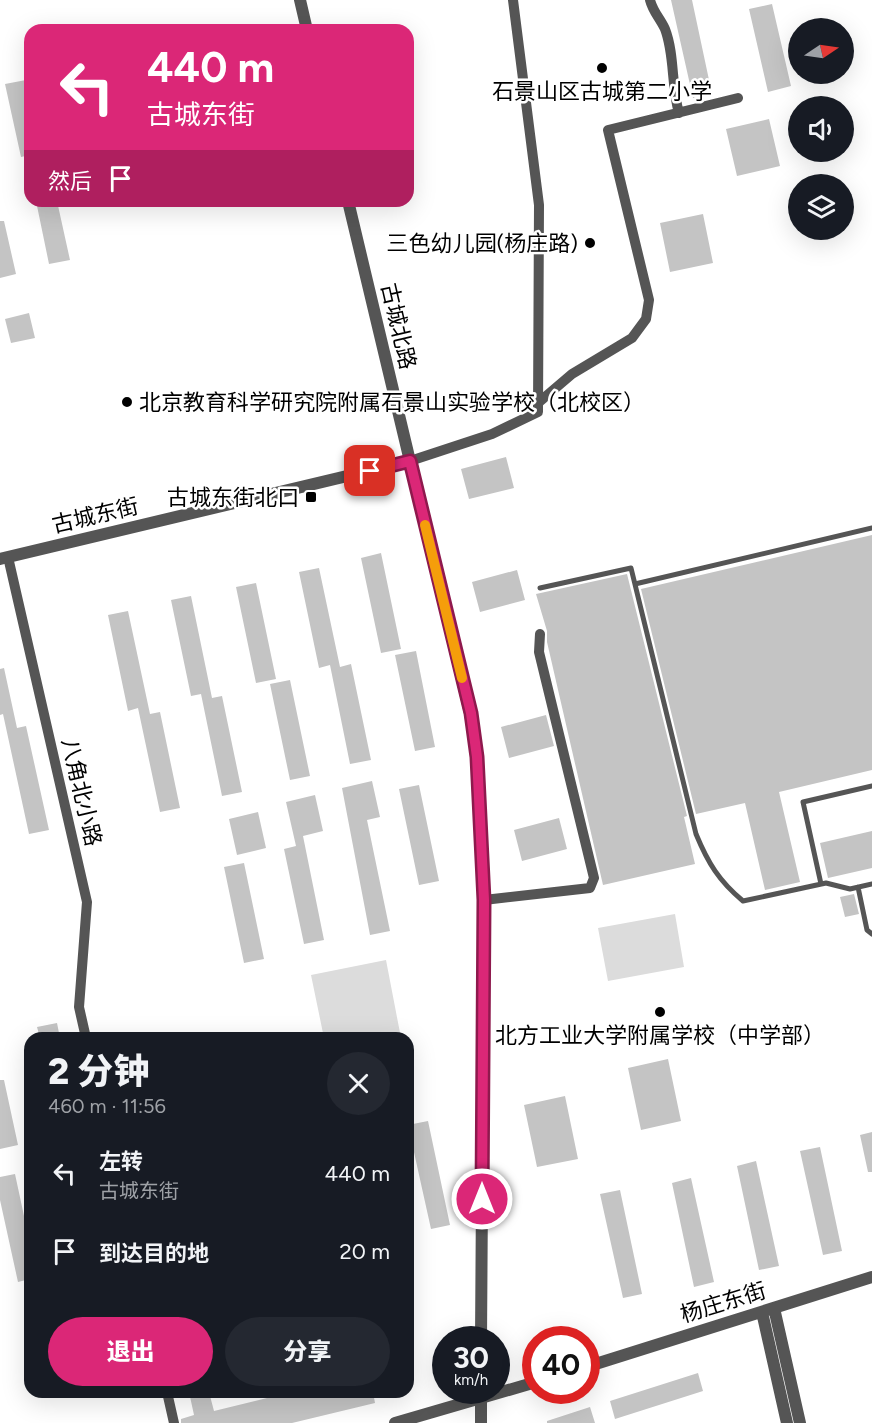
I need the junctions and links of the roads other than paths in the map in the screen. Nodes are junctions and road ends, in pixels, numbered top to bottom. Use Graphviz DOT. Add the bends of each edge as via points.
graph roads {
  1 [pos="300,0"];
  2 [pos="513,0"];
  3 [pos="650,0"];
  4 [pos="306,24"];
  5 [pos="738,98"];
  6 [pos="679,113"];
  7 [pos="349,207"];
  8 [pos="538,403"];
  9 [pos="410,461"];
  10 [pos="872,528"];
  11 [pos="4,558"];
  12 [pos="635,584"];
  13 [pos="540,588"];
  14 [pos="540,634"];
  15 [pos="872,786"];
  16 [pos="821,884"];
  17 [pos="872,884"];
  18 [pos="858,887"];
  19 [pos="484,900"];
  20 [pos="872,934"];
  21 [pos="85,1032"];
  22 [pos="872,1277"];
  23 [pos="768,1310"];
  24 [pos="481,1326"];
  25 [pos="600,1362"];
  26 [pos="168,1398"];
  27 [pos="453,1404"];
  28 [pos="481,1404"];
  29 [pos="174,1423"];
  30 [pos="395,1423"];
  31 [pos="481,1423"];
  32 [pos="787,1423"];
  33 [pos="800,1423"];
  1 -- 4 [label="street"];
  2 -- 8 [label="street" via="539,205"];
  3 -- 6 [label="street" via="664,28"];
  5 -- 6 [label="street"];
  6 -- 8 [label="street" via="608,130 649,300 646,319 632,338 572,374"];
  7 -- 9 [label="street, 古城北路"];
  8 -- 9 [label="street" via="538,412 492,434"];
  9 -- 11 [label="street, 古城东街"];
  9 -- 19 [label="street, 古城北路" via="471,713"];
  10 -- 12 [label="lane"];
  11 -- 21 [label="street, 八角北小路" via="87,902 79,1007"];
  12 -- 13 [label="lane" via="631,568"];
  12 -- 16 [label="lane" via="696,834 710,867 743,901"];
  14 -- 19 [label="street" via="539,652 594,878 590,888"];
  15 -- 16 [label="lane" via="803,802"];
  16 -- 18 [label="lane"];
  17 -- 18 [label="lane"];
  18 -- 20 [label="lane" via="867,930"];
  19 -- 24 [label="street, 古城北路"];
  22 -- 23 [label="street, 杨庄东街"];
  23 -- 25 [label="street, 杨庄东街"];
  23 -- 32 [label="street"];
  23 -- 33 [label="street"];
  26 -- 29 [label="street"];
  27 -- 30 [label="street"];
  28 -- 31 [label="street"];
}
